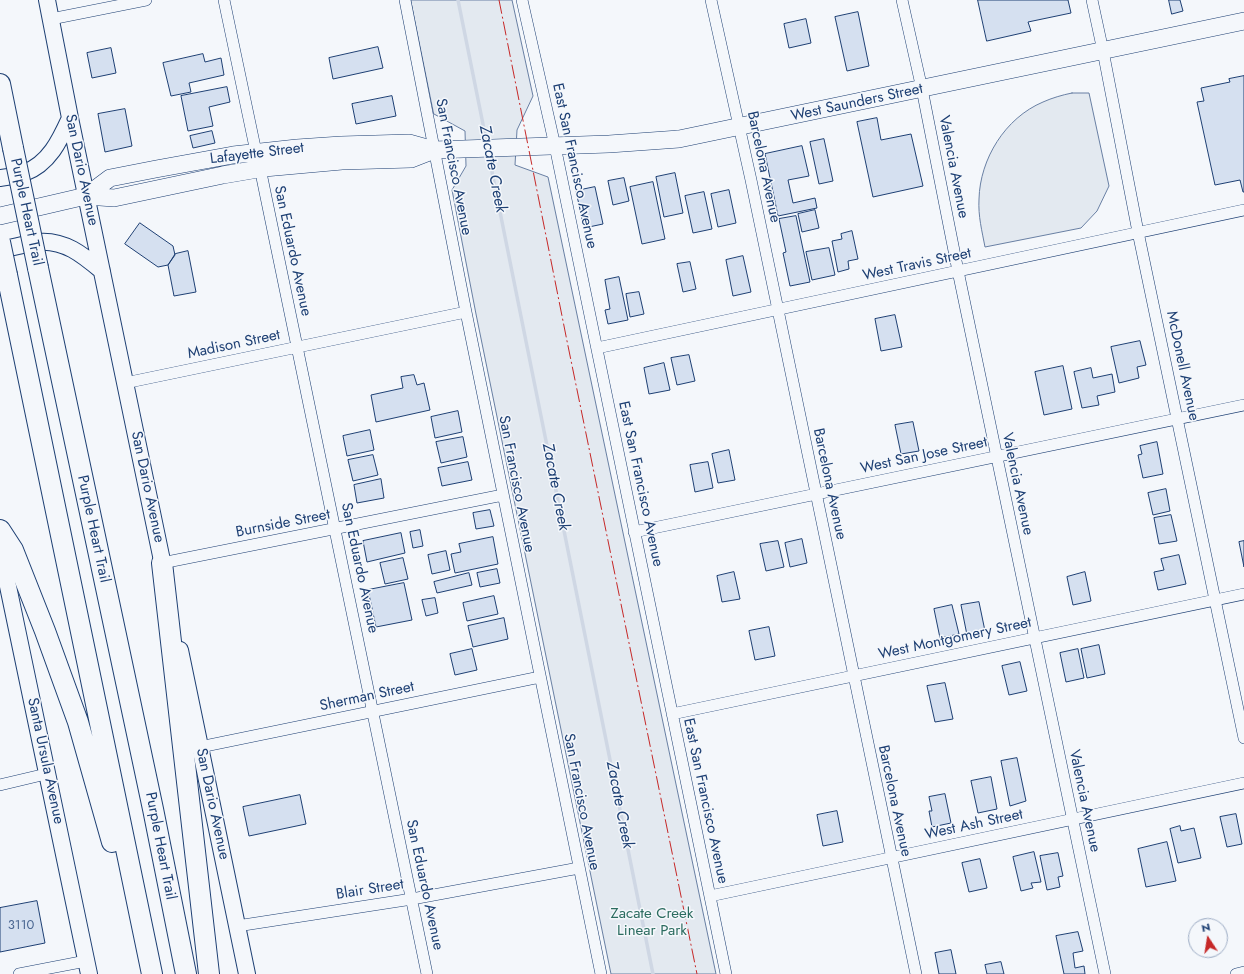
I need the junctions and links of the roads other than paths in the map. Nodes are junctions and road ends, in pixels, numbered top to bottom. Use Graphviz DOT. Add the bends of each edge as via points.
graph roads {
  1 [pos="47,0"];
  2 [pos="146,0"];
  3 [pos="224,0"];
  4 [pos="405,0"];
  5 [pos="522,0"];
  6 [pos="711,0"];
  7 [pos="902,0"];
  8 [pos="1092,0"];
  9 [pos="51,19"];
  10 [pos="1244,21"];
  11 [pos="1103,51"];
  12 [pos="0,84"];
  13 [pos="922,89"];
  14 [pos="70,118"];
  15 [pos="739,128"];
  16 [pos="555,146"];
  17 [pos="466,149"];
  18 [pos="434,150"];
  19 [pos="258,160"];
  20 [pos="0,178"];
  21 [pos="86,196"];
  22 [pos="1244,210"];
  23 [pos="0,216"];
  24 [pos="1138,232"];
  25 [pos="0,242"];
  26 [pos="0,250"];
  27 [pos="102,271"];
  28 [pos="958,271"];
  29 [pos="777,310"];
  30 [pos="466,312"];
  31 [pos="296,347"];
  32 [pos="596,348"];
  33 [pos="125,383"];
  34 [pos="1244,404"];
  35 [pos="1177,418"];
  36 [pos="996,456"];
  37 [pos="815,494"];
  38 [pos="503,495"];
  39 [pos="335,529"];
  40 [pos="0,530"];
  41 [pos="634,532"];
  42 [pos="0,548"];
  43 [pos="162,563"];
  44 [pos="1244,594"];
  45 [pos="5,596"];
  46 [pos="1215,600"];
  47 [pos="1034,638"];
  48 [pos="853,676"];
  49 [pos="540,677"];
  50 [pos="373,711"];
  51 [pos="672,714"];
  52 [pos="1244,738"];
  53 [pos="200,747"];
  54 [pos="46,774"];
  55 [pos="1244,783"];
  56 [pos="0,785"];
  57 [pos="1072,819"];
  58 [pos="891,858"];
  59 [pos="579,868"];
  60 [pos="710,896"];
  61 [pos="412,899"];
  62 [pos="237,926"];
  63 [pos="88,967"];
  64 [pos="1244,972"];
  65 [pos="19,974"];
  66 [pos="151,974"];
  67 [pos="186,974"];
  68 [pos="209,974"];
  69 [pos="247,974"];
  70 [pos="427,974"];
  71 [pos="601,974"];
  72 [pos="726,974"];
  73 [pos="916,974"];
  74 [pos="1105,974"];
  75 [pos="1236,974"];
  1 -- 9 [label="main road, San Dario Avenue"];
  2 -- 9 [label="street"];
  3 -- 19 [label="street, San Eduardo Avenue"];
  4 -- 18 [label="street, San Francisco Avenue"];
  5 -- 16 [label="street, East San Francisco Avenue"];
  6 -- 15 [label="street, Barcelona Avenue"];
  7 -- 13 [label="street, Valencia Avenue"];
  8 -- 11 [label="street, McDonell Avenue"];
  9 -- 14 [label="main road, San Dario Avenue"];
  10 -- 11 [label="main road, West Saunders Street"];
  11 -- 13 [label="main road, West Saunders Street"];
  11 -- 24 [label="street, McDonell Avenue"];
  12 -- 67 [label="highway, Purple Heart Trail, bridge"];
  13 -- 15 [label="main road, West Saunders Street"];
  13 -- 28 [label="street, Valencia Avenue"];
  14 -- 20 [label="main road" via="45,161 25,173"];
  14 -- 21 [label="main road, San Dario Avenue"];
  15 -- 16 [label="main road, West Saunders Street" via="651,142"];
  15 -- 29 [label="street, Barcelona Avenue"];
  16 -- 17 [label="main road, West Saunders Street"];
  16 -- 32 [label="street, East San Francisco Avenue"];
  17 -- 18 [label="main road, Lafayette Street"];
  18 -- 19 [label="main road, Lafayette Street" via="411,159"];
  18 -- 30 [label="street, San Francisco Avenue"];
  19 -- 21 [label="main road, Lafayette Street" via="114,198"];
  19 -- 31 [label="street, San Eduardo Avenue"];
  21 -- 23 [label="main road, Lafayette Street"];
  21 -- 27 [label="main road, San Dario Avenue"];
  22 -- 24 [label="street, West Travis Street"];
  24 -- 28 [label="street, West Travis Street"];
  24 -- 35 [label="street, McDonell Avenue"];
  25 -- 66 [label="highway, bridge"];
  26 -- 27 [label="main road" via="37,242 62,244 86,257"];
  27 -- 33 [label="main road, San Dario Avenue"];
  28 -- 29 [label="street, West Travis Street"];
  28 -- 36 [label="street, Valencia Avenue"];
  29 -- 32 [label="street, West Travis Street"];
  29 -- 37 [label="street, Barcelona Avenue"];
  30 -- 31 [label="street, Madison Street"];
  30 -- 38 [label="street, San Francisco Avenue"];
  31 -- 33 [label="street, Madison Street"];
  31 -- 39 [label="street, San Eduardo Avenue"];
  32 -- 41 [label="street, East San Francisco Avenue"];
  33 -- 43 [label="main road, San Dario Avenue"];
  34 -- 35 [label="street, West San Jose Street"];
  35 -- 36 [label="street, West San Jose Street"];
  35 -- 46 [label="street, McDonell Avenue"];
  36 -- 37 [label="street, West San Jose Street"];
  36 -- 47 [label="street, Valencia Avenue"];
  37 -- 41 [label="street, West San Jose Street"];
  37 -- 48 [label="street, Barcelona Avenue"];
  38 -- 39 [label="street, Burnside Street"];
  38 -- 49 [label="street, San Francisco Avenue"];
  39 -- 43 [label="street, Burnside Street"];
  39 -- 50 [label="street, San Eduardo Avenue"];
  40 -- 66 [label="highway" via="13,550 78,722"];
  41 -- 51 [label="street, East San Francisco Avenue"];
  42 -- 45 [label="main road, Santa Ursula Avenue"];
  43 -- 53 [label="main road, San Dario Avenue"];
  43 -- 68 [label="highway"];
  44 -- 46 [label="street, West Montgomery Street"];
  45 -- 54 [label="main road, Santa Ursula Avenue"];
  46 -- 47 [label="street, West Montgomery Street"];
  46 -- 52 [label="street, McDonell Avenue"];
  47 -- 48 [label="street, West Montgomery Street"];
  47 -- 57 [label="street, Valencia Avenue"];
  48 -- 51 [label="street, West Montgomery Street"];
  48 -- 58 [label="street, Barcelona Avenue"];
  49 -- 50 [label="street, Sherman Street"];
  49 -- 59 [label="street, San Francisco Avenue"];
  50 -- 53 [label="street, Sherman Street"];
  50 -- 61 [label="street, San Eduardo Avenue"];
  51 -- 60 [label="street, East San Francisco Avenue"];
  53 -- 62 [label="main road, San Dario Avenue"];
  54 -- 56 [label="street"];
  54 -- 63 [label="main road, Santa Ursula Avenue"];
  55 -- 57 [label="street, West Ash Street"];
  57 -- 58 [label="street, West Ash Street"];
  57 -- 74 [label="street, Valencia Avenue"];
  58 -- 60 [label="street, West Ash Street"];
  58 -- 73 [label="street, Barcelona Avenue"];
  59 -- 61 [label="street, Blair Street"];
  59 -- 71 [label="street, San Francisco Avenue"];
  60 -- 72 [label="street, East San Francisco Avenue"];
  61 -- 62 [label="street, Blair Street"];
  61 -- 70 [label="street, San Eduardo Avenue"];
  62 -- 69 [label="main road, San Dario Avenue"];
  63 -- 65 [label="street"];
  64 -- 75 [label="street"];
}
